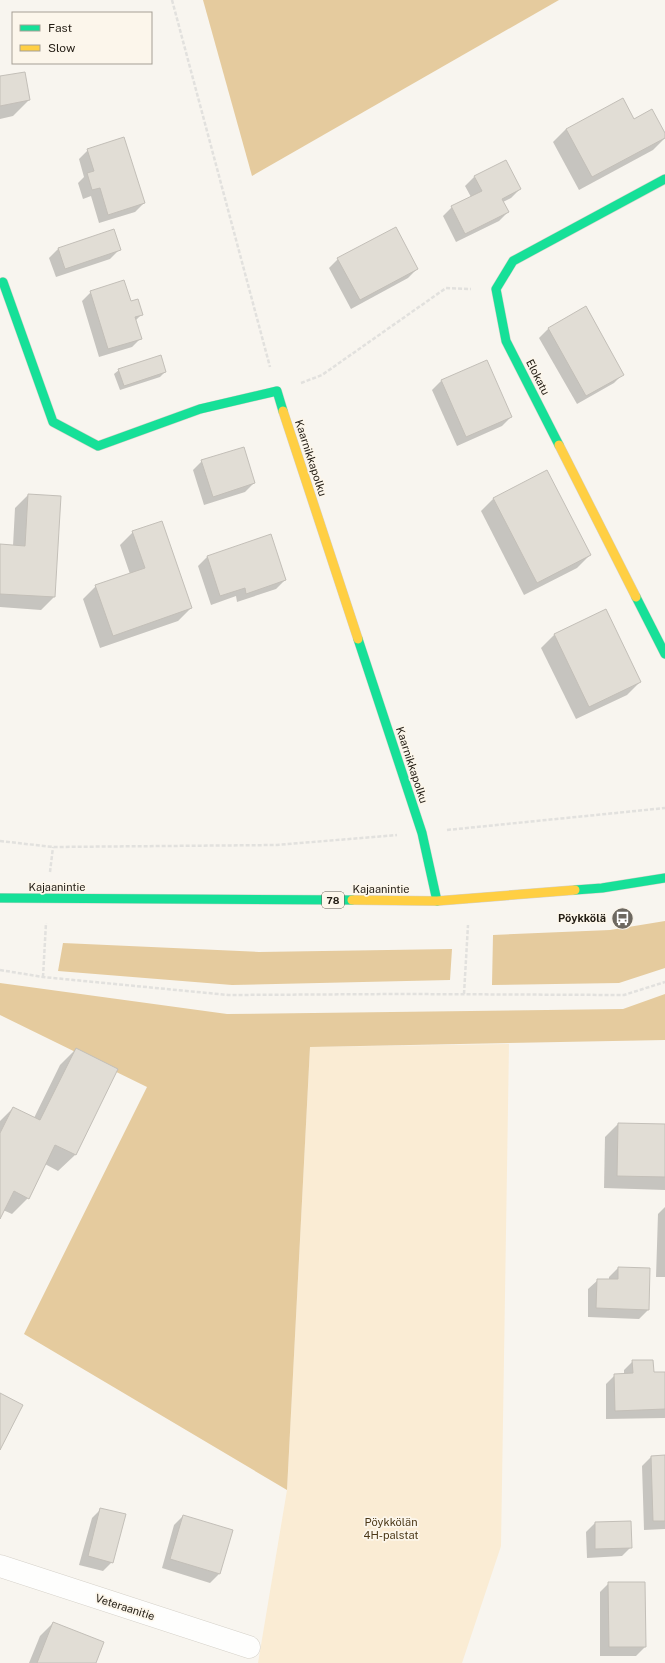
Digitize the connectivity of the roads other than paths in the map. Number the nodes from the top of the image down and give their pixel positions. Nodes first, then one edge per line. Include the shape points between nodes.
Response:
1 (665, 179) edge
2 (3, 282) dead end
3 (665, 654) edge
4 (665, 878) edge
5 (0, 898) edge
6 (437, 901) junction
7 (0, 1566) edge
8 (249, 1647) dead end

1 - 3 street, Elokatu via 513,261 496,289 506,341
2 - 6 street, Kaarnikkapolku via 53,422 98,446 200,409 277,391 422,833
4 - 6 street, Kajaanintie / 78 via 602,888
5 - 6 street, Kajaanintie / 78
7 - 8 street, Veteraanitie

